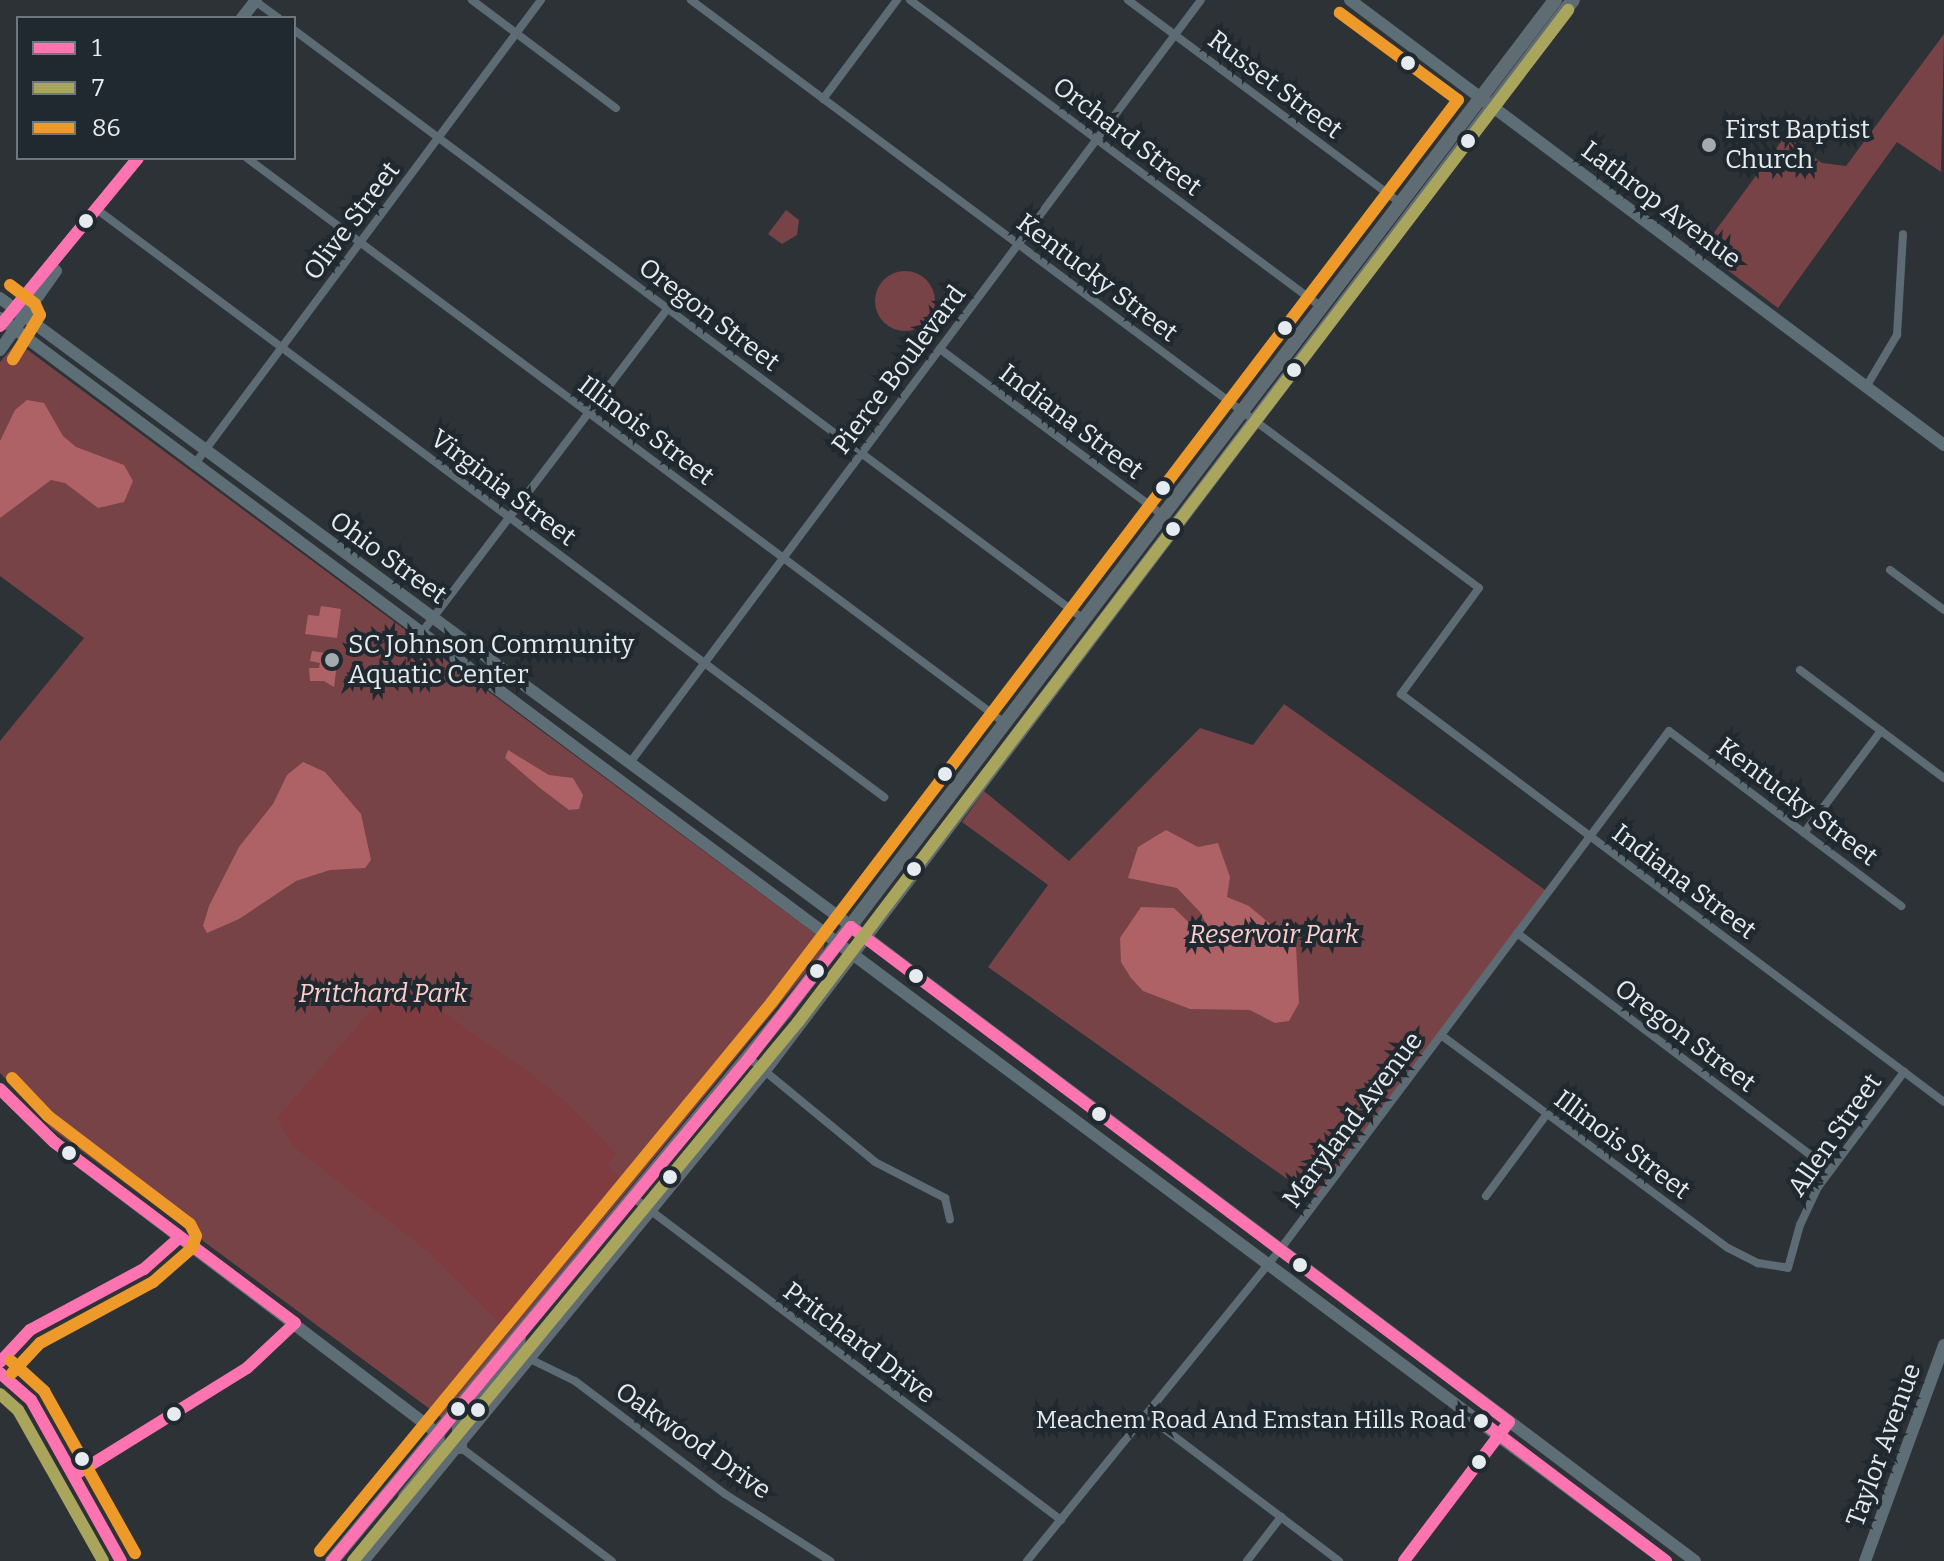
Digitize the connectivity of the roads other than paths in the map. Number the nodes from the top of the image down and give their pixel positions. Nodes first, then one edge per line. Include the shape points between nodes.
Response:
1 (255, 0) edge
2 (472, 0) edge
3 (541, 0) edge
4 (691, 0) edge
5 (897, 0) edge
6 (910, 0) edge
7 (1128, 0) edge
8 (1201, 0) edge
9 (1350, 0) edge
10 (1555, 0) edge
11 (1573, 0) edge
12 (275, 16) edge
13 (296, 31) edge
14 (516, 33) junction
15 (1175, 35) junction
16 (823, 99) junction
17 (1487, 102) junction
18 (616, 108) dead end
19 (439, 138) junction
20 (1097, 140) junction
21 (136, 160) edge
22 (250, 160) edge
23 (1398, 201) junction
24 (95, 214) junction
25 (1397, 231) junction
26 (1903, 234) dead end
27 (361, 243) junction
28 (1018, 244) junction
29 (0, 298) edge
30 (1320, 306) junction
31 (667, 309) junction
32 (20, 313) junction
33 (1, 322) edge
34 (15, 330) junction
35 (283, 348) junction
36 (940, 349) junction
37 (0, 350) edge
38 (1866, 387) junction
39 (1242, 411) junction
40 (589, 413) junction
41 (1256, 421) junction
42 (1944, 445) edge
43 (204, 451) junction
44 (862, 454) junction
45 (194, 465) junction
46 (1163, 515) junction
47 (511, 518) junction
48 (1178, 526) junction
49 (784, 559) junction
50 (1890, 570) dead end
51 (1944, 610) edge
52 (433, 618) junction
53 (1084, 620) junction
54 (423, 631) junction
55 (1100, 631) junction
56 (705, 664) junction
57 (1800, 670) dead end
58 (1401, 694) joint
59 (1006, 724) junction
60 (1669, 731) joint
61 (1881, 731) junction
62 (1021, 735) junction
63 (629, 764) junction
64 (1944, 778) edge
65 (884, 797) dead end
66 (1804, 833) junction
67 (1590, 836) junction
68 (1901, 906) dead end
69 (851, 927) junction
70 (1517, 933) junction
71 (867, 938) junction
72 (839, 941) junction
73 (855, 953) junction
74 (983, 1025) junction
75 (1441, 1035) junction
76 (973, 1040) junction
77 (749, 1058) junction
78 (765, 1069) junction
79 (1904, 1072) junction
80 (0, 1089) edge
81 (1082, 1100) junction
82 (1944, 1102) edge
83 (1072, 1114) junction
84 (1547, 1114) junction
85 (1830, 1170) junction
86 (1188, 1181) junction
87 (1179, 1194) junction
88 (1486, 1196) dead end
89 (634, 1198) junction
90 (651, 1212) junction
91 (950, 1219) dead end
92 (1279, 1251) junction
93 (1270, 1263) junction
94 (1788, 1268) joint
95 (519, 1337) junction
96 (1400, 1341) junction
97 (1944, 1345) edge
98 (1391, 1353) junction
99 (530, 1359) junction
100 (1146, 1415) junction
101 (1509, 1422) junction
102 (438, 1434) junction
103 (1500, 1435) junction
104 (460, 1447) junction
105 (1604, 1493) junction
106 (1594, 1505) junction
107 (1281, 1517) junction
108 (1061, 1520) junction
109 (387, 1531) junction
110 (332, 1561) edge
111 (362, 1561) edge
112 (612, 1561) edge
113 (830, 1561) edge
114 (1027, 1561) edge
115 (1247, 1561) edge
116 (1339, 1561) edge
117 (1404, 1561) edge
118 (1666, 1561) edge
119 (1695, 1561) edge
120 (1865, 1561) edge

1 - 12 street
2 - 14 street
3 - 14 street, Olive Street
4 - 16 street, Kentucky Street
5 - 16 street
6 - 20 street, Orchard Street
7 - 15 street, Russet Street
8 - 15 street, Pierce Boulevard
9 - 17 street, Lathrop Avenue
10 - 17 main road
11 - 17 main road
13 - 19 street, Oregon Street
14 - 18 street
14 - 19 street, Olive Street
15 - 20 street, Pierce Boulevard
15 - 23 street, Russet Street
16 - 28 street, Kentucky Street
17 - 23 main road
17 - 25 main road
17 - 38 street, Lathrop Avenue
19 - 27 street, Olive Street
19 - 31 street, Oregon Street
20 - 28 street, Pierce Boulevard
20 - 30 street, Orchard Street
21 - 24 street
22 - 27 street, Illinois Street
23 - 25 main road via 1402,210
23 - 30 main road
24 - 32 street
24 - 35 street, Virginia Street
25 - 41 main road
26 - 38 street via 1897,335
27 - 35 street, Olive Street
27 - 40 street, Illinois Street
28 - 36 street, Pierce Boulevard
28 - 39 street, Kentucky Street
29 - 32 street, Ohio Street
30 - 39 main road
31 - 40 street
31 - 44 street, Oregon Street
32 - 33 street
32 - 34 street
32 - 43 street, Ohio Street
33 - 34 street, Ohio Street
34 - 37 street
34 - 45 street, Ohio Street
35 - 43 street, Olive Street
35 - 47 street, Virginia Street
36 - 44 street, Pierce Boulevard
36 - 46 street, Indiana Street
38 - 42 street, Lathrop Avenue
39 - 41 street, Kentucky Street
39 - 46 main road
40 - 47 street
40 - 49 street, Illinois Street
41 - 48 main road
41 - 58 street, Kentucky Street via 1479,588
43 - 45 street, Olive Street
43 - 52 street, Ohio Street
44 - 49 street, Pierce Boulevard
44 - 53 street, Oregon Street
45 - 54 street, Ohio Street
46 - 48 street, Indiana Street
46 - 53 main road
47 - 52 street
47 - 56 street, Virginia Street
48 - 55 main road
49 - 56 street, Pierce Boulevard
49 - 59 street, Illinois Street
50 - 51 street
52 - 54 street
52 - 63 street, Ohio Street
53 - 55 street, Oregon Street
53 - 59 main road
54 - 72 street, Ohio Street
55 - 62 main road
56 - 63 street, Pierce Boulevard
56 - 65 street, Virginia Street
57 - 61 street
58 - 67 street, Indiana Street
59 - 62 street, Illinois Street
59 - 69 main road
60 - 66 street, Kentucky Street
60 - 67 street, Maryland Avenue
61 - 64 street
61 - 66 street
62 - 71 main road
63 - 69 street, Ohio Street
66 - 68 street, Kentucky Street
67 - 70 street, Maryland Avenue
67 - 79 street, Indiana Street
69 - 71 street, Ohio Street
69 - 72 main road
70 - 75 street, Maryland Avenue
70 - 85 street, Oregon Street
71 - 73 main road
71 - 74 street, Ohio Street
72 - 73 street, Ohio Street
72 - 77 main road
73 - 76 street, Ohio Street
73 - 78 main road
74 - 76 street
74 - 81 street, Ohio Street
75 - 84 street, Illinois Street
75 - 92 street, Maryland Avenue
76 - 83 street, Ohio Street
77 - 78 street
77 - 89 main road
78 - 90 main road
78 - 91 street via 875,1162 945,1198
79 - 82 street, Indiana Street
79 - 85 street, Allen Street
80 - 102 street via 54,1142
81 - 83 street
81 - 86 street, Ohio Street
83 - 87 street, Ohio Street
84 - 88 street
84 - 94 street, Illinois Street via 1728,1248 1758,1263
85 - 94 street, Allen Street via 1800,1225
86 - 87 street
86 - 92 street, Ohio Street
87 - 93 street, Ohio Street
89 - 90 street, Pritchard Drive
89 - 95 main road
90 - 99 main road
90 - 108 street, Pritchard Drive
92 - 93 street, Maryland Avenue
92 - 96 street, Ohio Street
93 - 98 street, Ohio Street
93 - 100 street, Maryland Avenue
95 - 102 main road
95 - 104 main road via 517,1355 459,1429
96 - 98 street
96 - 101 street, Ohio Street
97 - 120 street, Taylor Avenue
98 - 103 street, Ohio Street
99 - 104 main road
99 - 113 street, Oakwood Drive via 575,1381 725,1494
100 - 107 street
100 - 108 street, Maryland Avenue
101 - 103 street
101 - 105 street, Ohio Street
102 - 109 main road via 437,1457 395,1509
102 - 110 main road
103 - 106 street, Ohio Street
103 - 117 street
104 - 109 main road
104 - 112 street
105 - 106 street
105 - 119 street, Ohio Street
106 - 118 street, Ohio Street
107 - 115 street
107 - 116 street
108 - 114 street, Maryland Avenue
109 - 111 main road

